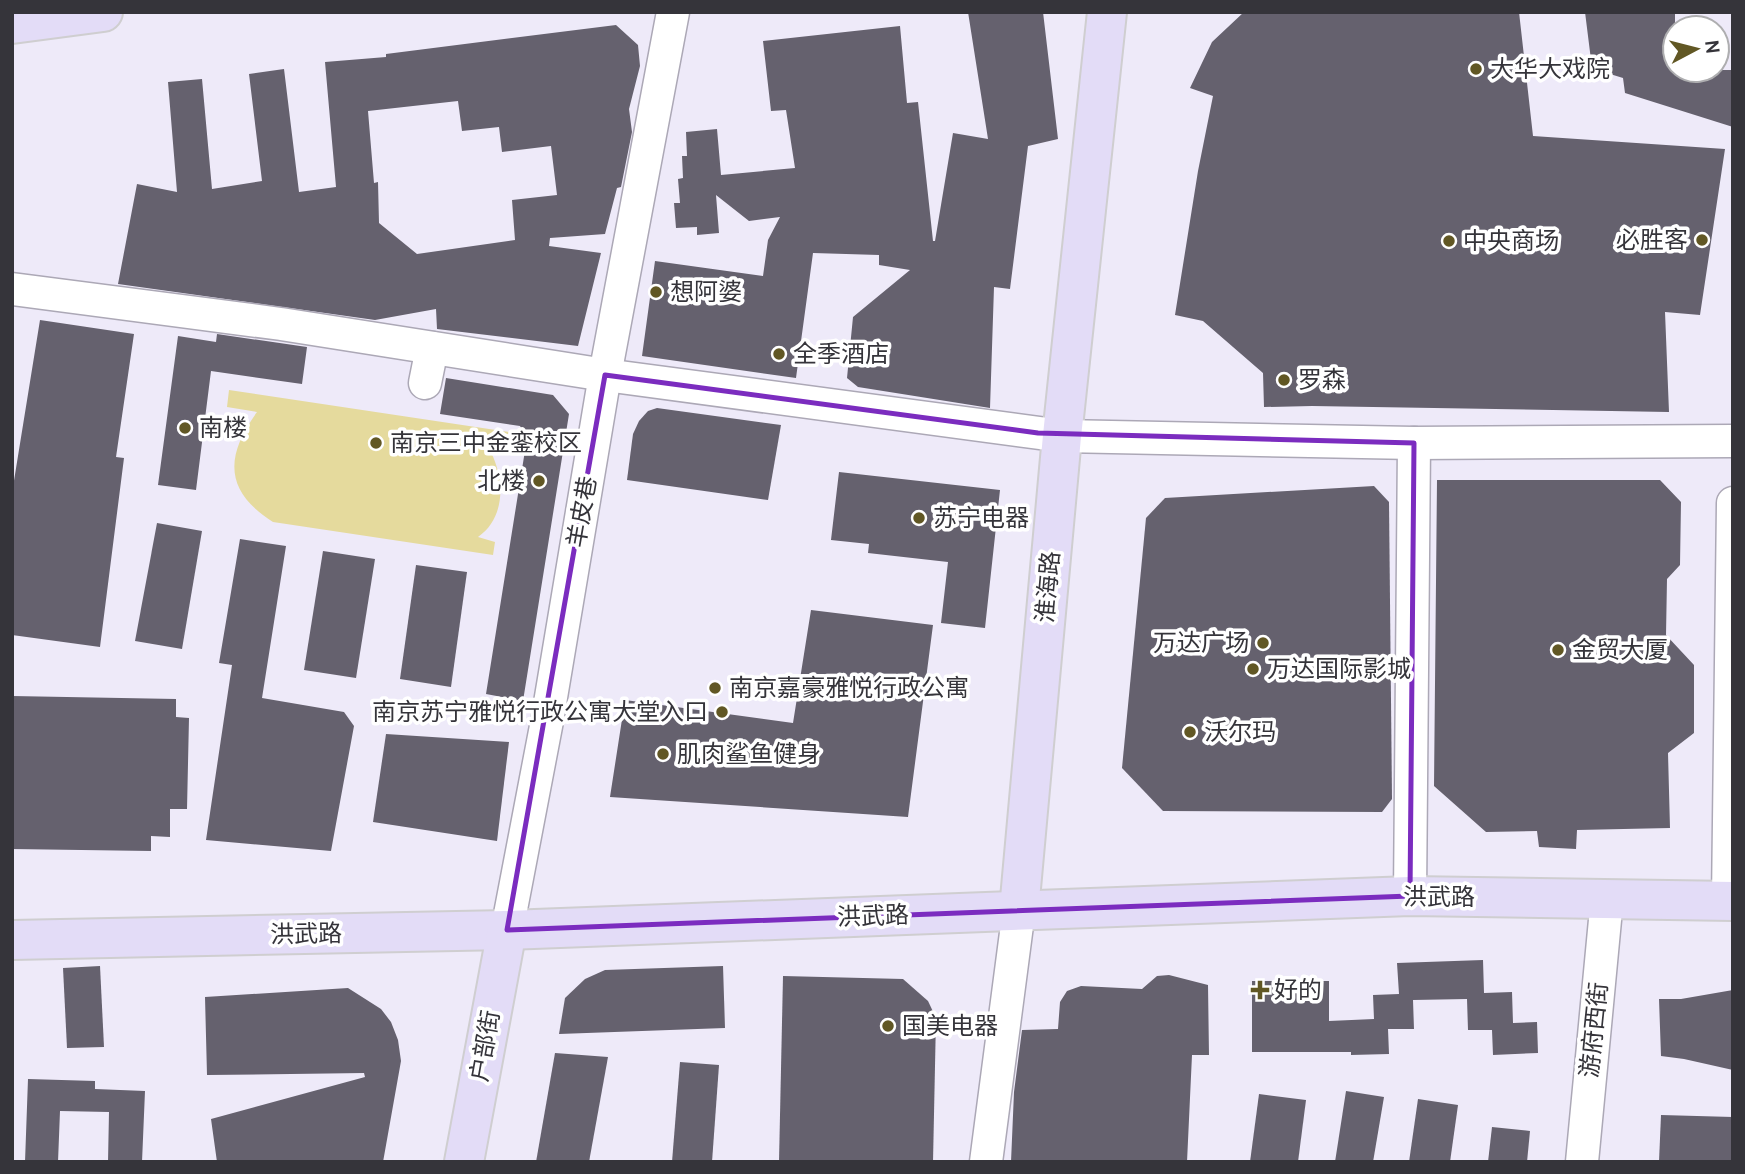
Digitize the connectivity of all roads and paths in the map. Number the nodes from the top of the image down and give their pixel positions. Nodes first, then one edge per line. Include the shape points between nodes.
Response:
1 (103, 12) edge
2 (673, 12) edge
3 (1107, 12) edge
4 (12, 24) edge
5 (12, 289) edge
6 (432, 348) junction
7 (605, 375) junction
8 (425, 383) dead end
9 (1062, 436) junction
10 (1733, 441) edge
11 (1414, 443) junction
12 (1733, 503) edge
13 (1410, 896) junction
14 (1607, 899) junction
15 (1730, 901) edge
16 (1018, 910) junction
17 (507, 930) junction
18 (12, 940) edge
19 (464, 1162) edge
20 (986, 1162) edge
21 (1582, 1162) edge

1 - 4 street
2 - 7 street, 羊皮巷
3 - 9 main road, 淮海路
5 - 6 street
6 - 7 street
6 - 8 street
7 - 9 street
7 - 17 street, 羊皮巷
9 - 11 street
9 - 16 main road, 淮海路
10 - 11 street
11 - 13 street
12 - 15 street
13 - 14 main road, 洪武路
13 - 16 main road, 洪武路
14 - 15 main road, 洪武路
14 - 21 street, 游府西街
16 - 17 main road, 洪武路
16 - 20 street, 淮海路
17 - 18 main road, 洪武路
17 - 19 main road, 户部街

